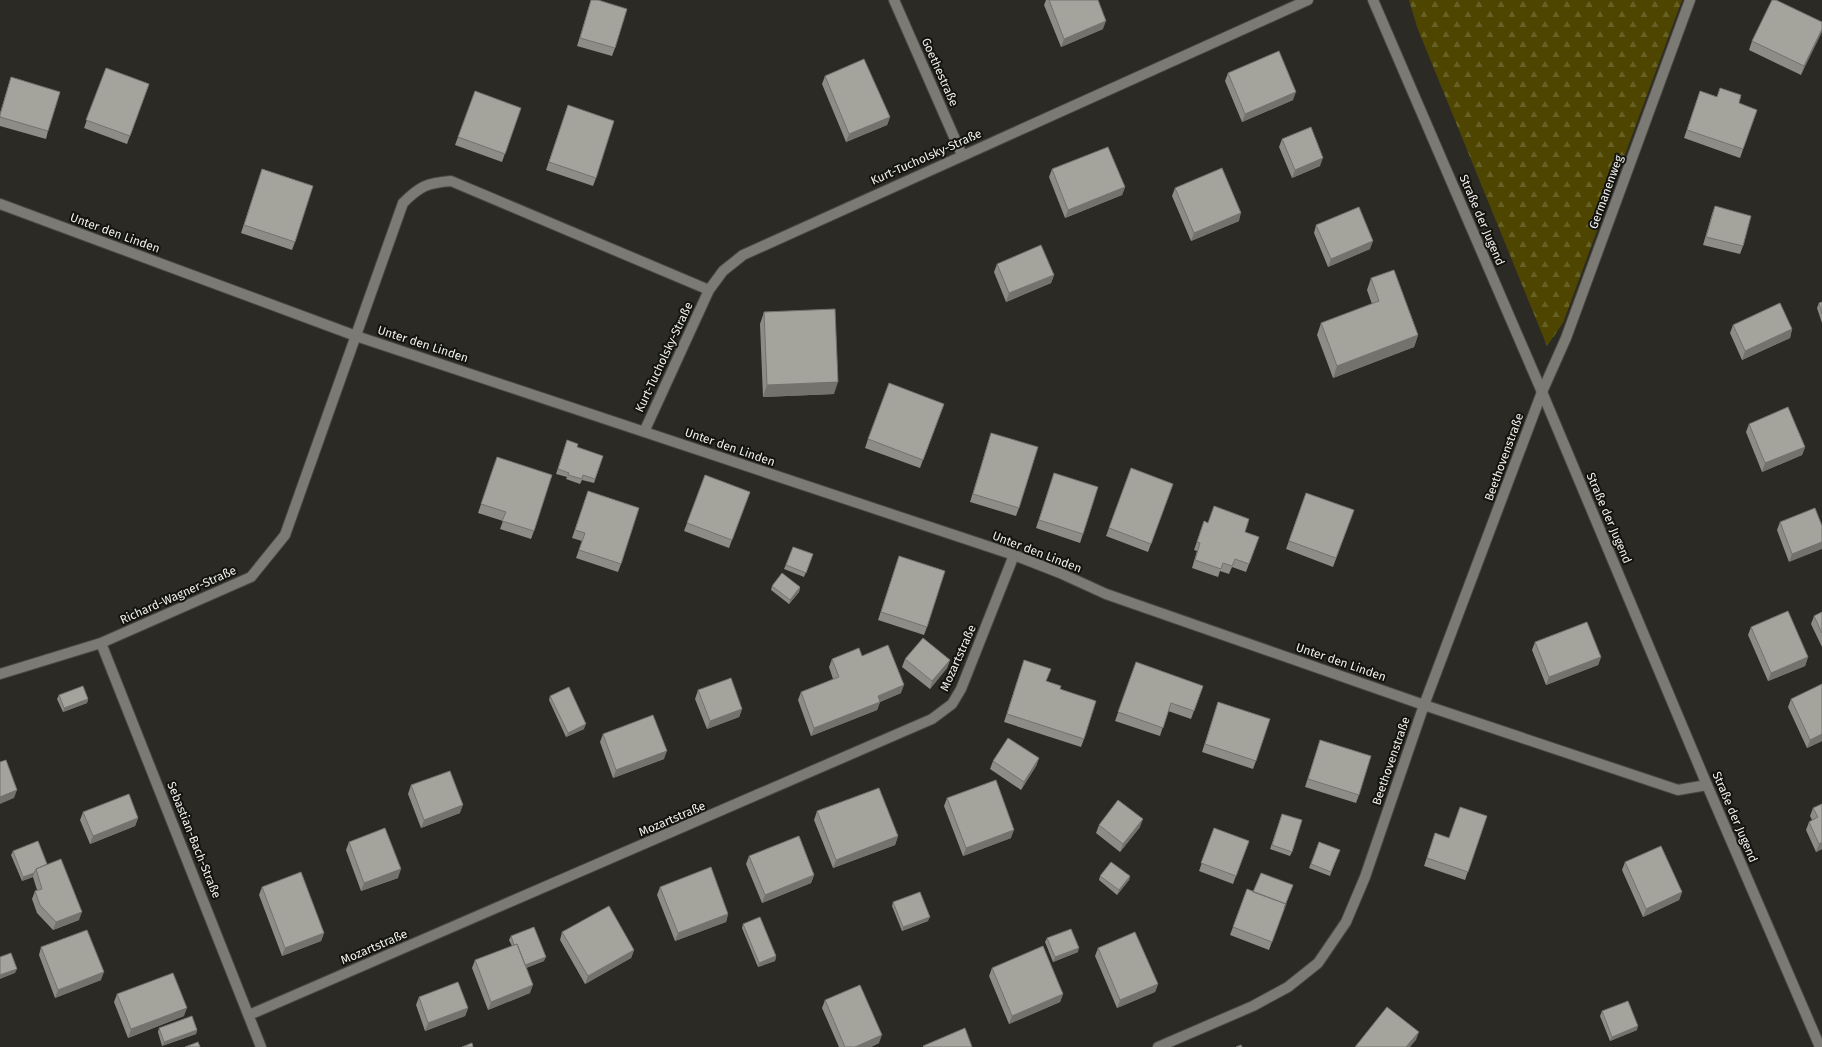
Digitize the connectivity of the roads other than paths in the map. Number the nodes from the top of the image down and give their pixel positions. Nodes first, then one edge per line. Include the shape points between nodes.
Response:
1 (894, 0) edge
2 (1308, 0) edge
3 (1373, 0) edge
4 (1690, 0) edge
5 (962, 155) junction
6 (0, 204) edge
7 (709, 290) junction
8 (356, 336) junction
9 (1542, 392) junction
10 (644, 432) junction
11 (1014, 555) junction
12 (101, 643) junction
13 (0, 674) edge
14 (1424, 705) junction
15 (1707, 785) junction
16 (249, 1015) junction
17 (261, 1047) edge
18 (1158, 1047) edge
19 (1820, 1047) edge

1 - 5 street, Goethestraße
2 - 5 street, Kurt-Tucholsky-Straße
3 - 9 street, Straße der Jugend
4 - 9 street, Germanenweg via 1566,338
5 - 7 street, Kurt-Tucholsky-Straße via 743,255 723,271
6 - 8 street, Unter den Linden
7 - 8 street via 451,180 430,183 413,193 403,204
7 - 10 street, Kurt-Tucholsky-Straße
8 - 10 street, Unter den Linden
8 - 12 street, Richard-Wagner-Straße via 284,535 251,577
9 - 14 street, Beethovenstraße
9 - 15 street, Straße der Jugend
10 - 11 street, Unter den Linden
11 - 14 street, Unter den Linden via 1060,572 1106,594
11 - 16 street, Mozartstraße via 961,689 952,704 932,719
12 - 13 street, Richard-Wagner-Straße
12 - 16 street, Sebastian-Bach-Straße
14 - 15 street, Unter den Linden via 1678,790
14 - 18 street, Beethovenstraße via 1366,877 1346,922 1318,963 1288,987 1253,1006
15 - 19 street, Straße der Jugend
16 - 17 street, Sebastian-Bach-Straße

